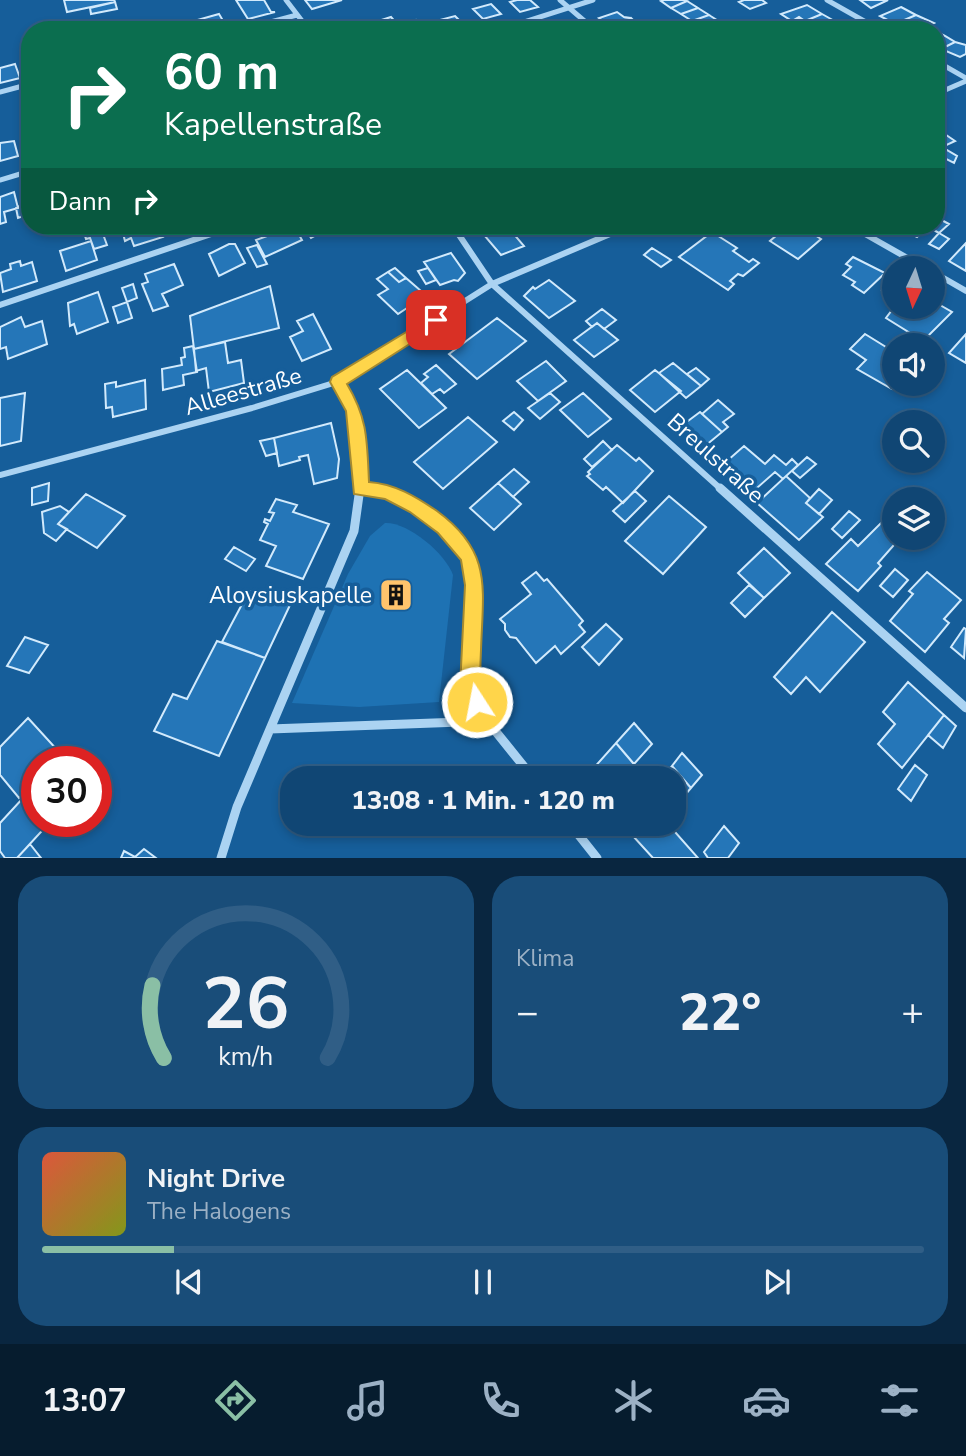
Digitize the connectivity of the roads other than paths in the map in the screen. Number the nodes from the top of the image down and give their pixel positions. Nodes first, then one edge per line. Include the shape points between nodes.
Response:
1 (286, 0) edge
2 (560, 0) edge
3 (593, 0) edge
4 (827, 0) edge
5 (570, 8) junction
6 (298, 15) junction
7 (275, 21) edge
8 (302, 21) edge
9 (528, 21) edge
10 (585, 21) edge
11 (864, 21) edge
12 (945, 67) edge
13 (966, 80) edge
14 (21, 86) edge
15 (945, 90) edge
16 (0, 92) edge
17 (21, 174) edge
18 (0, 180) edge
19 (208, 235) edge
20 (459, 235) edge
21 (608, 235) edge
22 (867, 235) edge
23 (904, 256) edge
24 (945, 279) edge
25 (492, 284) junction
26 (966, 291) edge
27 (0, 305) edge
28 (337, 382) junction
29 (0, 475) edge
30 (360, 489) junction
31 (966, 708) edge
32 (488, 721) junction
33 (271, 729) junction
34 (524, 766) edge
35 (580, 836) edge
36 (222, 858) edge
37 (597, 858) edge

1 - 6 street
2 - 5 street
3 - 5 street
4 - 11 street
5 - 9 street
5 - 10 street
6 - 7 street
6 - 8 street
12 - 13 street
13 - 15 street
14 - 16 street
17 - 18 street
19 - 27 street
20 - 25 street, Breulstraße
21 - 25 street, Alleestraße
22 - 23 street
24 - 26 street
25 - 28 street, Alleestraße
25 - 31 street, Breulstraße
28 - 29 street, Alleestraße
28 - 30 street via 354,410
30 - 32 street via 387,491 416,506 444,527 469,556 474,585 470,688
30 - 33 street via 355,531
32 - 33 street
32 - 34 street
33 - 36 street via 237,807
35 - 37 street

